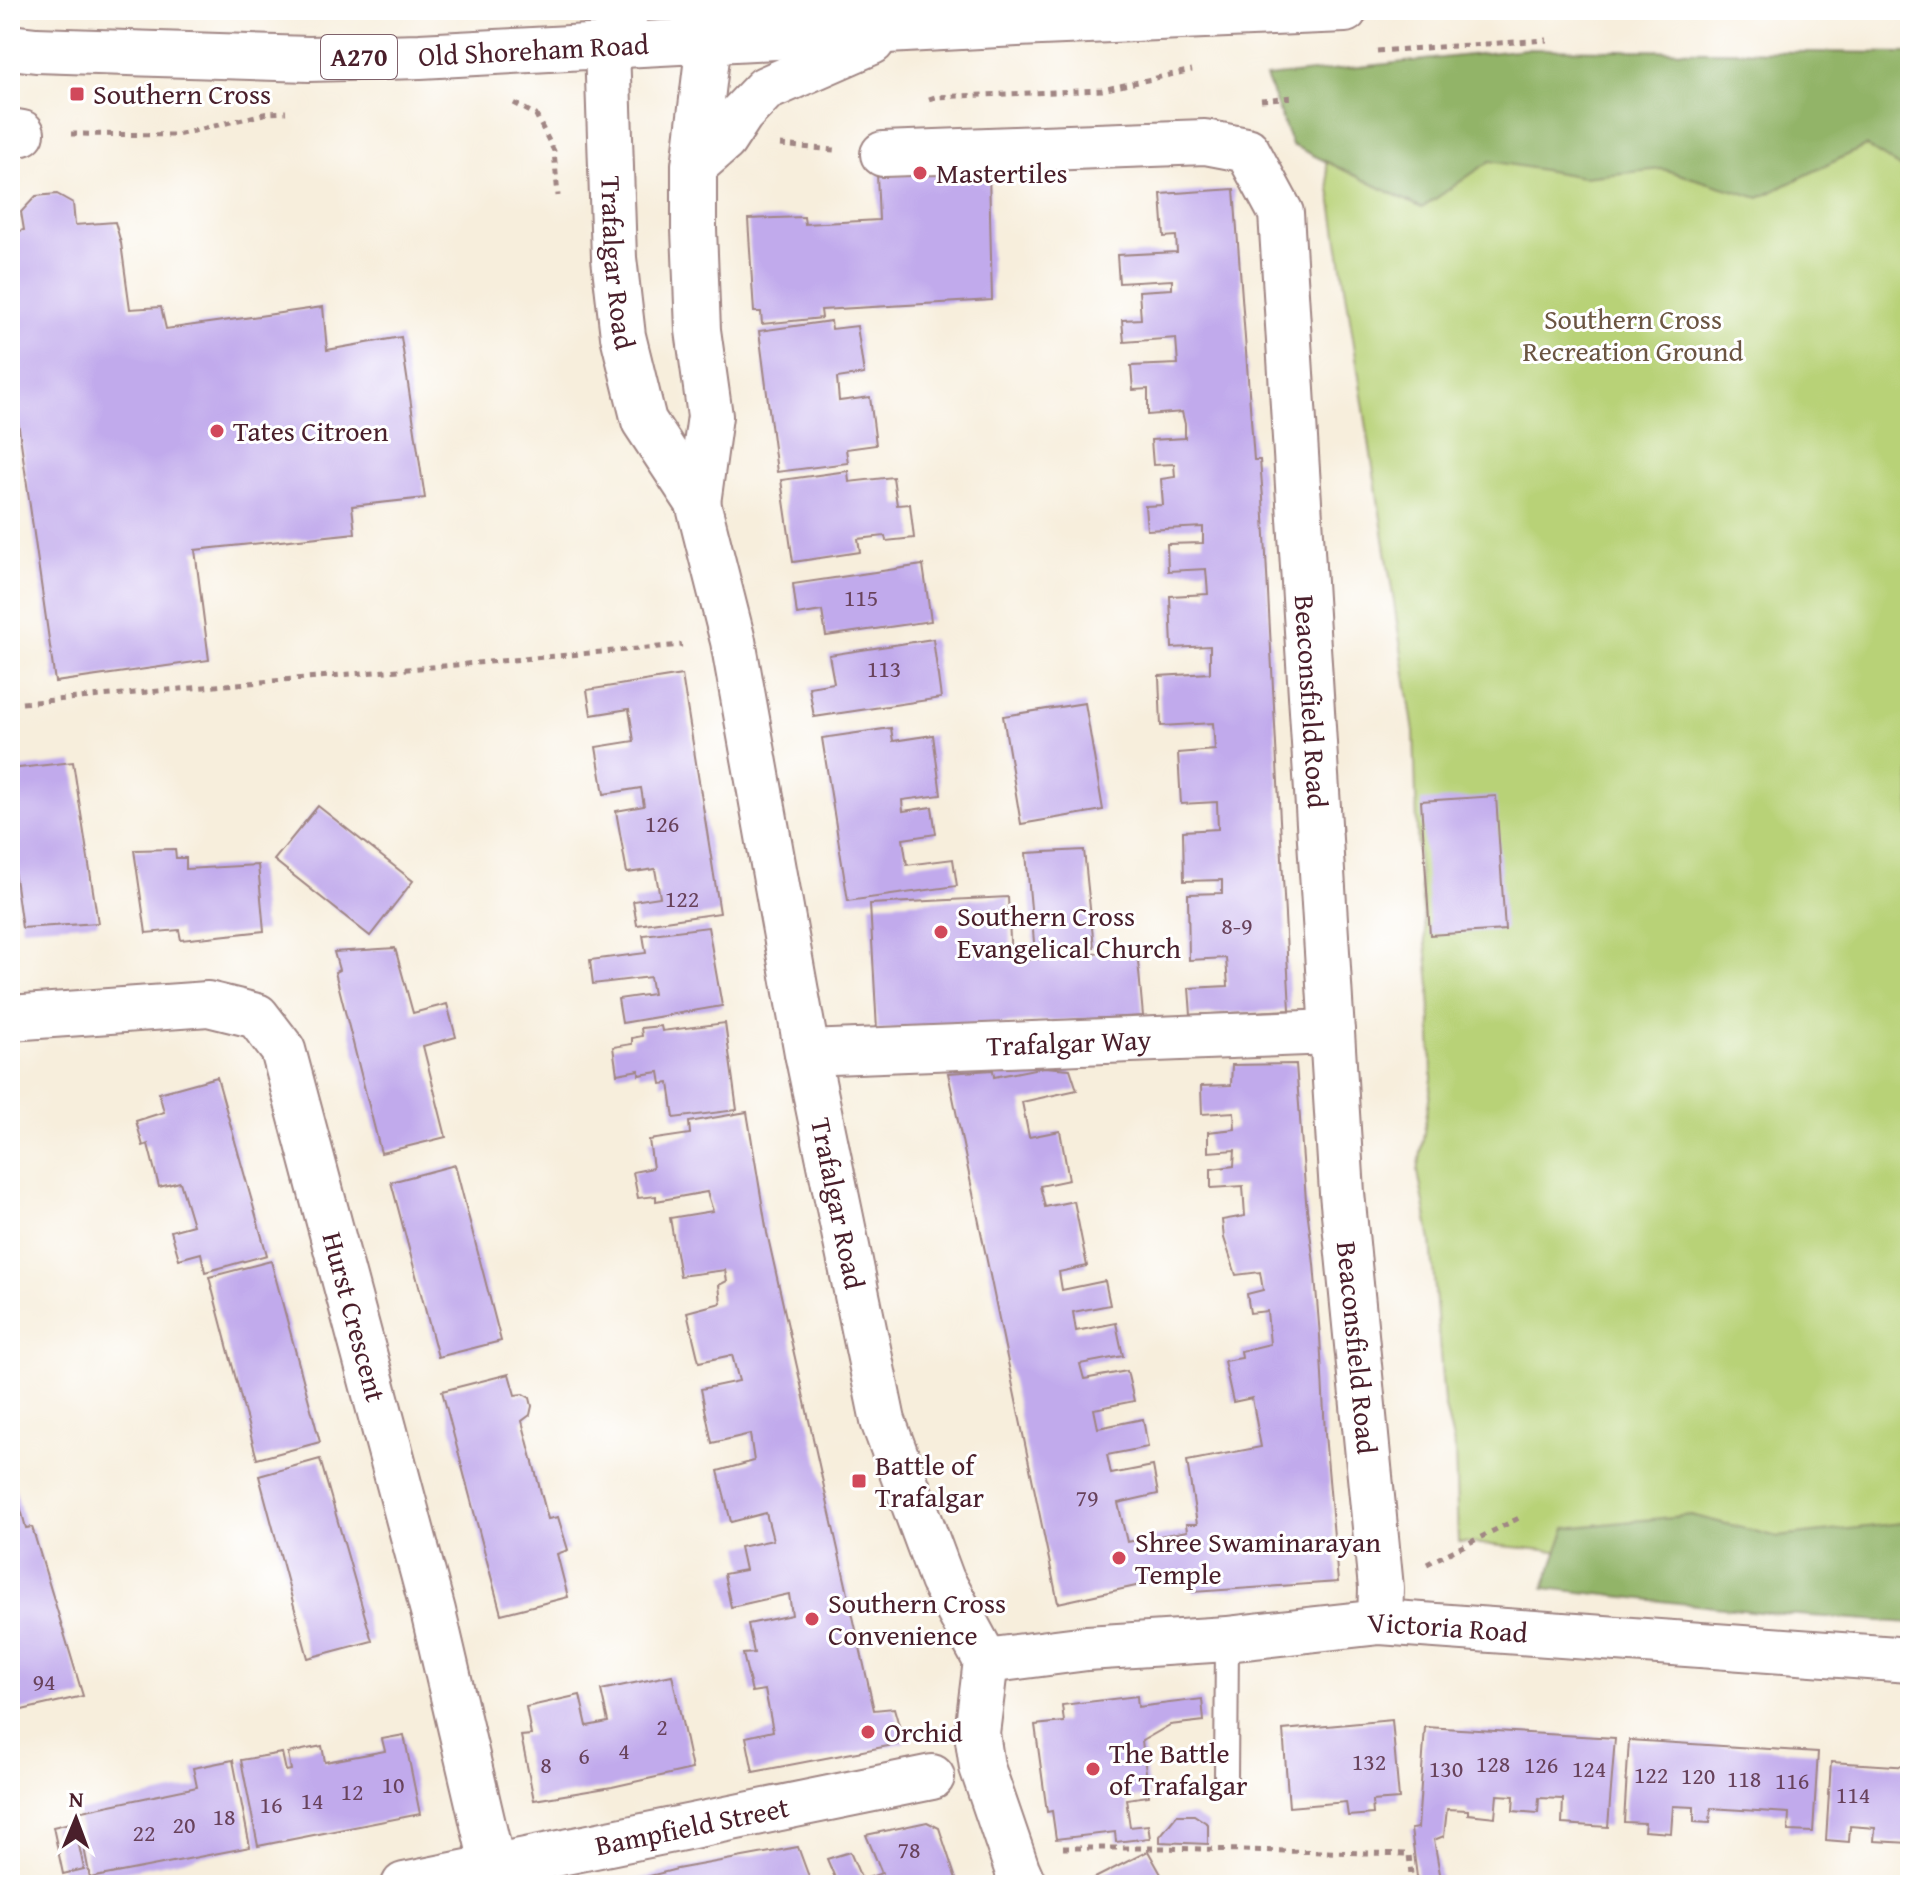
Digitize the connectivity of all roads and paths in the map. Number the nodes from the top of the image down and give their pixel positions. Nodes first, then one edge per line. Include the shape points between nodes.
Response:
1 (1345, 10) edge
2 (700, 26) edge
3 (617, 28) edge
4 (896, 31) junction
5 (10, 47) edge
6 (510, 101) dead end
7 (299, 110) dead end
8 (16, 132) edge
9 (772, 144) dead end
10 (883, 154) joint
11 (694, 166) junction
12 (559, 206) dead end
13 (698, 503) junction
14 (733, 641) junction
15 (10, 704) edge
16 (10, 1018) edge
17 (1332, 1032) junction
18 (807, 1053) junction
19 (1519, 1518) dead end
20 (1380, 1605) junction
21 (1227, 1639) junction
22 (1910, 1660) edge
23 (986, 1661) junction
24 (932, 1777) dead end
25 (1226, 1780) dead end
26 (1017, 1866) edge
27 (497, 1876) edge
28 (404, 1885) edge
29 (1412, 1885) edge

1 - 4 main road, Old Shoreham Road / A270
2 - 3 main road, Old Shoreham Road / A270
2 - 4 main road, Old Shoreham Road / A270
2 - 11 main road, Trafalgar Road
3 - 5 main road, Old Shoreham Road / A270 via 468,54 309,59
3 - 13 main road, Trafalgar Road via 614,258 623,336 644,421
4 - 11 main road via 765,89 724,140
6 - 12 path via 536,115 554,151
7 - 8 path via 177,135
9 - 10 path
10 - 17 main road, Beaconsfield Road via 1205,142 1247,150 1281,213
11 - 13 main road, Trafalgar Road via 698,330 710,416
13 - 14 main road, Trafalgar Road
14 - 15 path
14 - 18 main road, Trafalgar Road
16 - 27 main road, Hurst Crescent via 208,1004 257,1016 283,1050 433,1611
17 - 18 main road, Trafalgar Way
17 - 20 main road, Beaconsfield Road
18 - 23 main road, Trafalgar Road via 883,1421 942,1580
19 - 20 path
20 - 21 main road, Victoria Road
20 - 22 main road, Victoria Road
21 - 23 main road, Victoria Road
21 - 25 lane
23 - 26 main road via 977,1733 982,1767
24 - 27 main road, Bampfield Street
26 - 29 path via 1160,1848 1409,1854
27 - 28 main road, Bampfield Street

